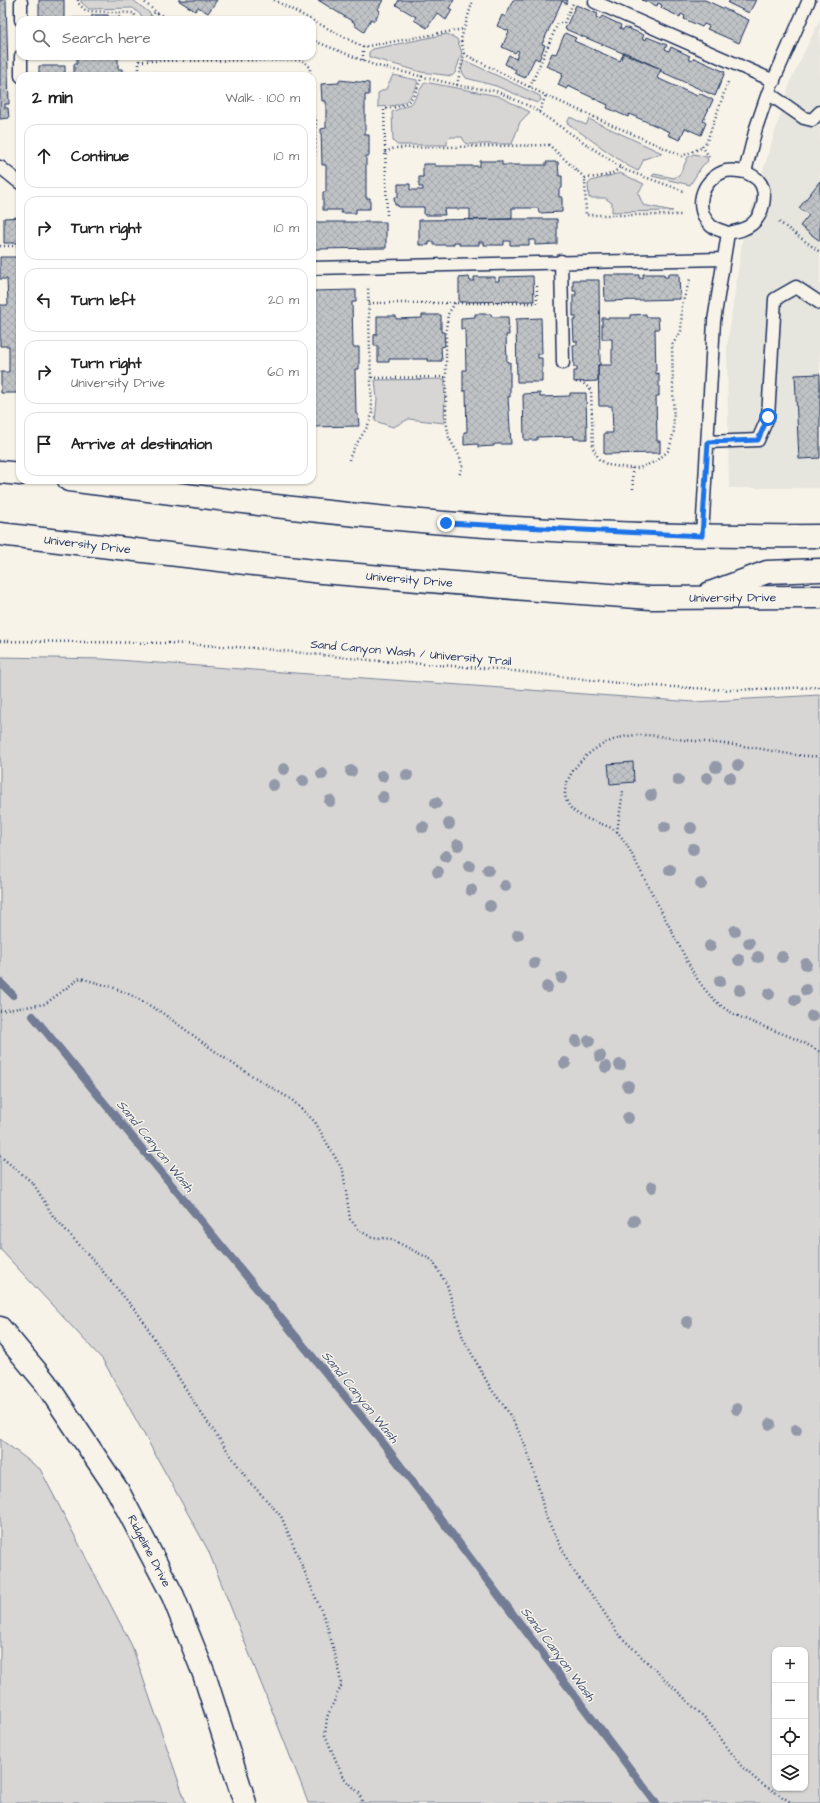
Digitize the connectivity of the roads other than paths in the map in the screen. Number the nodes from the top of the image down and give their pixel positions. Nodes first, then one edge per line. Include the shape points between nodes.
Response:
1 (809, 0) edge
2 (21, 2) dead end
3 (596, 2) dead end
4 (21, 16) edge
5 (21, 60) edge
6 (20, 72) edge
7 (774, 81) junction
8 (768, 93) junction
9 (820, 112) edge
10 (0, 167) edge
11 (744, 172) junction
12 (16, 180) edge
13 (728, 233) junction
14 (724, 259) junction
15 (561, 261) junction
16 (316, 268) edge
17 (820, 303) edge
18 (563, 363) dead end
19 (708, 442) junction
20 (0, 472) edge
21 (16, 474) edge
22 (100, 484) edge
23 (0, 534) edge
24 (702, 536) junction
25 (820, 536) edge
26 (820, 570) edge
27 (820, 597) edge
28 (698, 598) junction
29 (0, 1328) edge
30 (245, 1803) edge

1 - 7 lane
2 - 4 lane
3 - 7 lane
5 - 6 lane
7 - 8 lane
8 - 9 lane via 804,118 812,120
8 - 11 lane
10 - 12 lane
11 - 13 lane via 759,180 762,189 762,210 759,218 752,224 743,230
11 - 13 lane via 724,171 707,182 701,197 702,212 712,227
13 - 14 lane
14 - 15 lane
14 - 19 lane via 714,321
15 - 16 lane
15 - 18 lane
17 - 19 lane via 796,288 775,299 768,417 758,440
19 - 24 lane
20 - 21 main road
22 - 24 main road via 239,502 446,523
23 - 28 main road, University Drive via 322,572 526,590 651,598
24 - 25 main road
26 - 28 main road via 767,572
27 - 28 main road, University Drive
29 - 30 main road, Ridgeline Drive via 45,1382 118,1490 173,1596 204,1674

